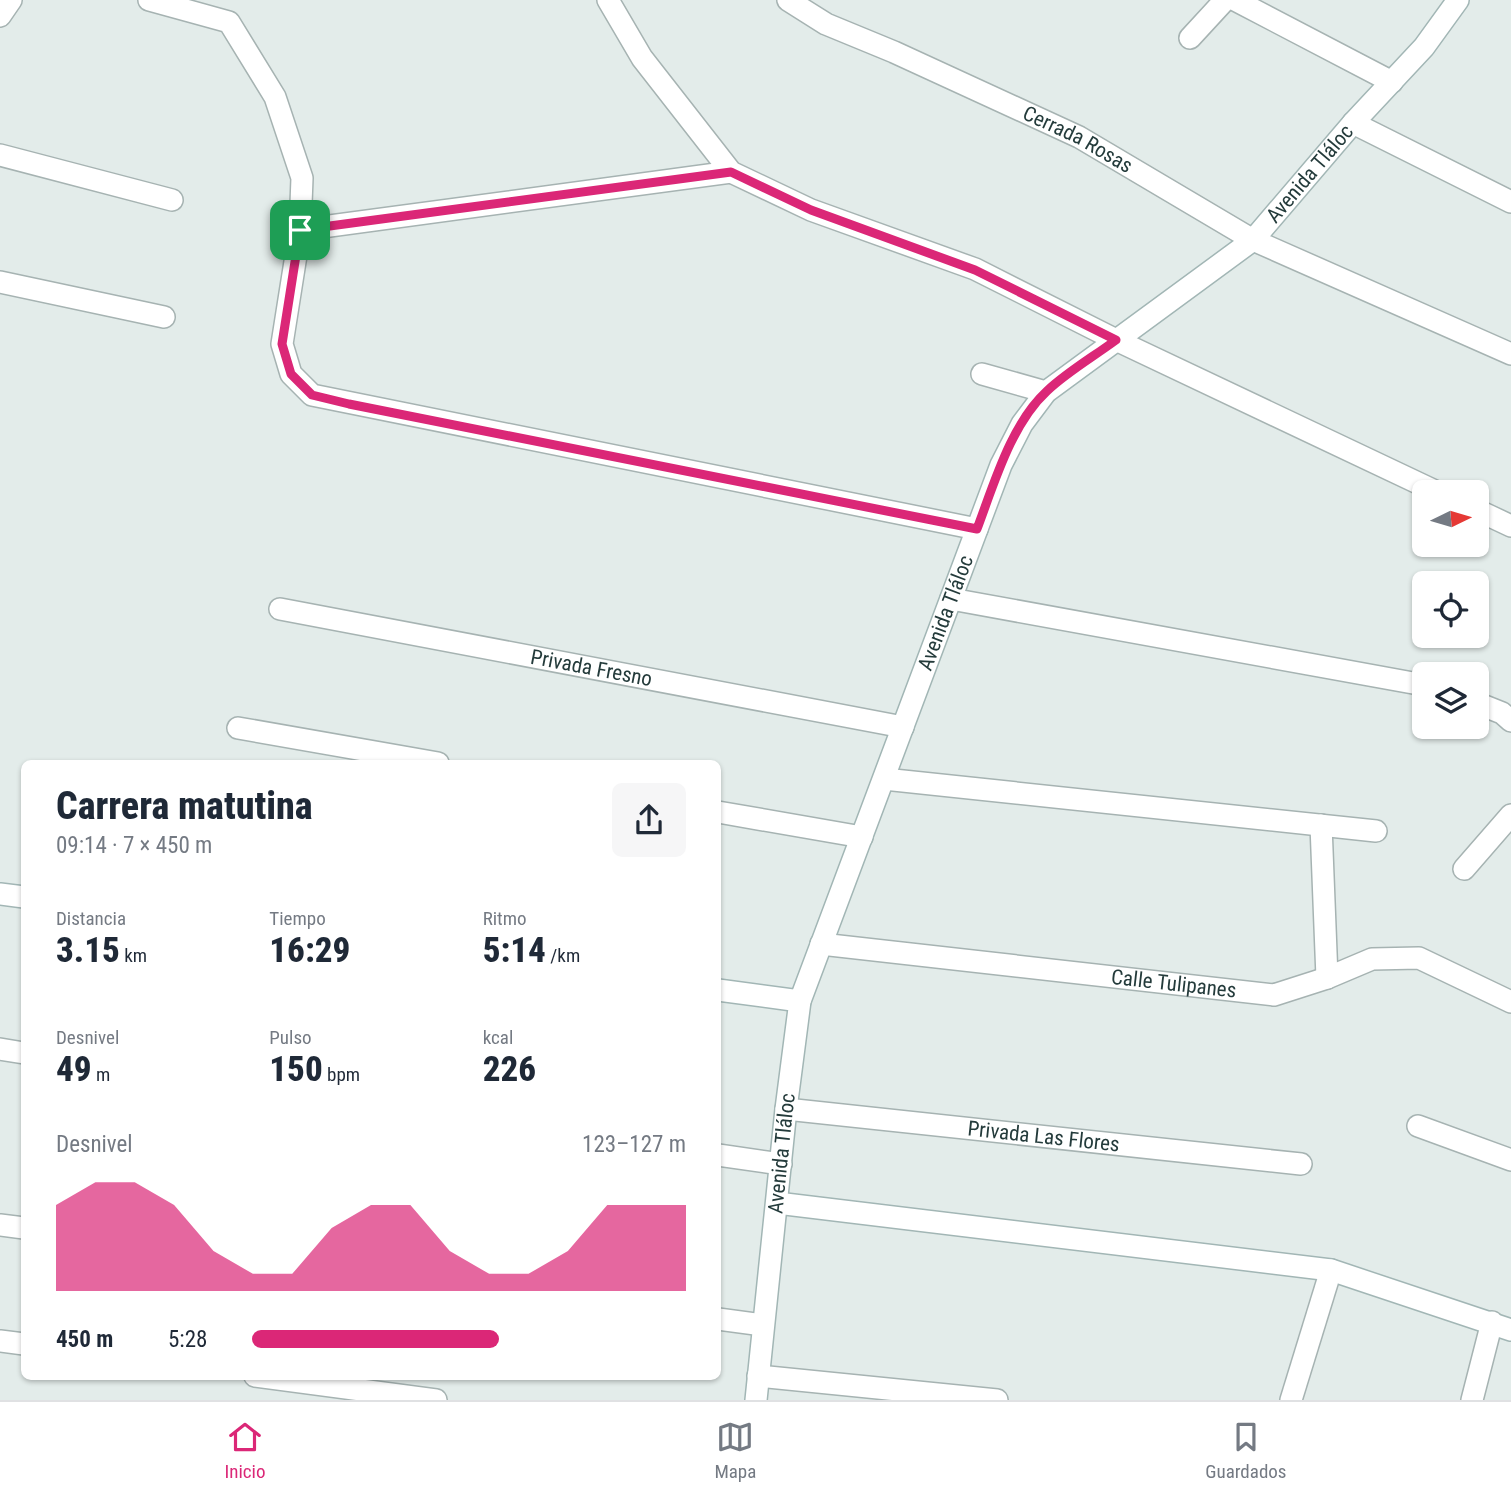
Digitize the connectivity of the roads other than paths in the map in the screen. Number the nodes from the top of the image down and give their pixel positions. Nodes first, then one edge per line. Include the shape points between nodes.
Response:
1 (11, 0) edge
2 (149, 0) edge
3 (608, 0) edge
4 (788, 0) edge
5 (1225, 0) edge
6 (1235, 0) edge
7 (1458, 0) edge
8 (0, 16) edge
9 (1190, 38) dead end
10 (1392, 82) junction
11 (1353, 123) junction
12 (0, 155) edge
13 (731, 172) junction
14 (172, 200) dead end
15 (1511, 202) edge
16 (300, 230) junction
17 (1253, 240) junction
18 (0, 282) edge
19 (164, 317) dead end
20 (1116, 340) junction
21 (1511, 354) edge
22 (982, 374) dead end
23 (1046, 392) junction
24 (1412, 480) edge
25 (1489, 516) edge
26 (1511, 527) edge
27 (977, 529) junction
28 (951, 599) junction
29 (280, 609) dead end
30 (1412, 683) edge
31 (1489, 708) edge
32 (1511, 721) edge
33 (903, 727) junction
34 (238, 728) dead end
35 (421, 760) edge
36 (884, 779) junction
37 (721, 813) edge
38 (1511, 815) edge
39 (1321, 825) junction
40 (1376, 831) dead end
41 (862, 837) junction
42 (1464, 869) dead end
43 (0, 894) edge
44 (21, 897) edge
45 (821, 944) junction
46 (1327, 978) junction
47 (721, 990) edge
48 (800, 1001) junction
49 (1511, 1002) edge
50 (0, 1049) edge
51 (21, 1052) edge
52 (786, 1110) junction
53 (1418, 1126) dead end
54 (721, 1155) edge
55 (1511, 1160) edge
56 (780, 1164) junction
57 (1301, 1164) dead end
58 (777, 1203) junction
59 (0, 1225) edge
60 (21, 1228) edge
61 (1331, 1270) junction
62 (721, 1319) edge
63 (763, 1325) junction
64 (1502, 1326) edge
65 (0, 1341) edge
66 (21, 1344) edge
67 (758, 1376) junction
68 (285, 1380) edge
69 (436, 1400) edge
70 (756, 1400) edge
71 (997, 1400) edge
72 (1291, 1400) edge
73 (1472, 1400) edge

1 - 8 street
2 - 16 street via 229,22 275,97 302,178
3 - 13 street via 642,58
4 - 17 street, Cerrada Rosas via 826,24 1079,137
5 - 9 street
6 - 10 street
7 - 10 street, Avenida Tláloc
10 - 11 street, Avenida Tláloc
11 - 15 street
11 - 17 street, Avenida Tláloc
12 - 14 street
13 - 16 street
13 - 20 street via 811,210 975,270
16 - 27 street via 282,344 291,374 312,395
17 - 20 street, Avenida Tláloc
17 - 21 street, Cerrada Rosas
18 - 19 street
20 - 23 street, Avenida Tláloc
20 - 24 street
22 - 23 street
23 - 27 street, Avenida Tláloc via 1022,424 1001,465
25 - 26 street
27 - 28 street, Avenida Tláloc
28 - 30 street
28 - 33 street, Avenida Tláloc
29 - 33 street, Privada Fresno
31 - 32 street
33 - 36 street, Avenida Tláloc
34 - 35 street
36 - 39 street
36 - 41 street, Avenida Tláloc
37 - 41 street
38 - 42 street
39 - 40 street
39 - 46 street
41 - 45 street, Avenida Tláloc
43 - 44 street
45 - 46 street, Calle Tulipanes via 1275,995
45 - 48 street, Avenida Tláloc
46 - 49 street, Calle Tulipanes via 1372,959 1419,958
47 - 48 street
48 - 52 street, Avenida Tláloc
50 - 51 street
52 - 56 street, Avenida Tláloc
52 - 57 street, Privada Las Flores
53 - 55 street
54 - 56 street
56 - 58 street, Avenida Tláloc
58 - 61 street
58 - 63 street, Avenida Tláloc
59 - 60 street
61 - 64 street
61 - 72 street
62 - 63 street
63 - 67 street, Avenida Tláloc
64 - 73 street
65 - 66 street
67 - 70 street, Avenida Tláloc
67 - 71 street
68 - 69 street

